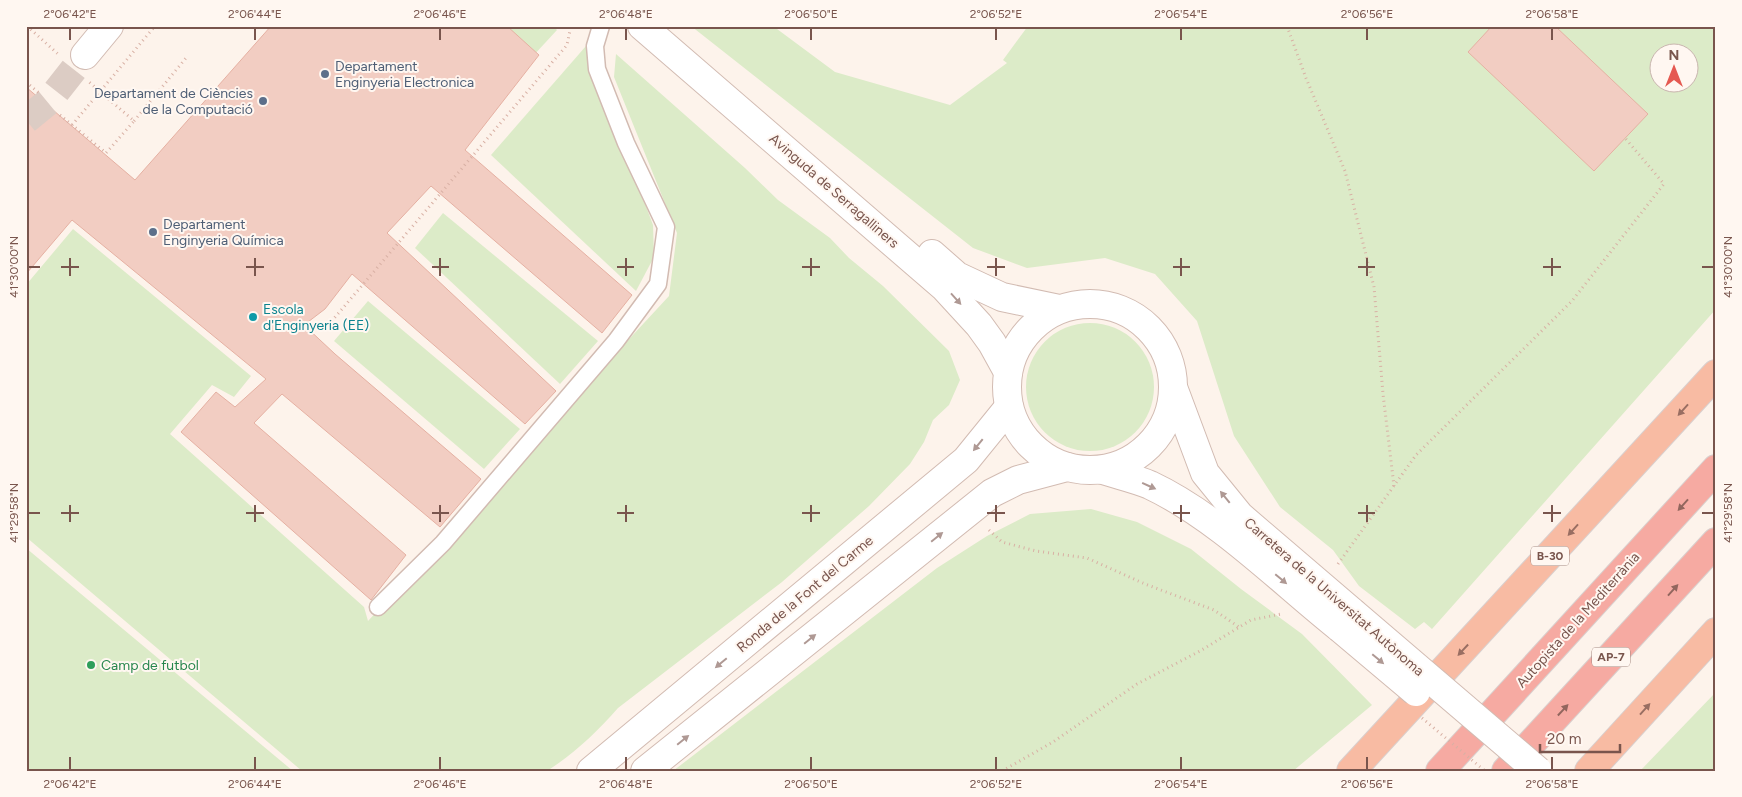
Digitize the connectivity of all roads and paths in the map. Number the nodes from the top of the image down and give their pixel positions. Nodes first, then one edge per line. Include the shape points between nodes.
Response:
1 (109, 26) edge
2 (155, 26) edge
3 (571, 26) edge
4 (601, 26) edge
5 (642, 26) edge
6 (667, 26) edge
7 (1287, 26) edge
8 (85, 55) tunnel mouth
9 (186, 58) dead end
10 (26, 82) edge
11 (39, 93) dead end
12 (100, 93) junction
13 (60, 115) dead end
14 (134, 120) junction
15 (72, 124) junction
16 (1625, 138) dead end
17 (1059, 310) junction
18 (325, 328) dead end
19 (1008, 372) junction
20 (1716, 374) edge
21 (1174, 390) junction
22 (1009, 407) junction
23 (1067, 467) junction
24 (1716, 469) edge
25 (1103, 470) junction
26 (1394, 486) junction
27 (984, 526) dead end
28 (1716, 542) edge
29 (1336, 568) dead end
30 (378, 607) dead end
31 (1283, 614) dead end
32 (1346, 620) junction
33 (1239, 627) junction
34 (1716, 632) edge
35 (591, 771) edge
36 (645, 771) edge
37 (1002, 771) edge
38 (1351, 771) edge
39 (1440, 771) edge
40 (1508, 771) edge
41 (1538, 771) edge
42 (1589, 771) edge

1 - 8 street
2 - 12 path
3 - 18 path via 568,45
4 - 30 lane via 595,46 597,69 626,143 666,226 658,284 616,341 443,543
5 -> 19 street, Avinguda de Serragalliners via 945,288 979,325
6 - 17 street, Avinguda de Serragalliners via 957,276 1002,297
7 - 26 path via 1345,171 1374,287
9 - 14 path
10 - 11 path
12 - 14 path
12 - 15 path
13 - 15 path
14 - 15 path via 106,153
16 - 26 path via 1664,184 1572,301 1416,454
17 - 19 street via 1038,322 1026,334 1016,348
17 - 21 street via 1094,304 1119,309 1135,317 1164,348 1171,364
19 - 22 street
20 -> 38 highway, B-30
21 - 25 street via 1166,422 1153,442 1126,462
32 -> 21 street, Carretera de la Universitat Autònoma via 1240,516 1205,473
22 - 23 street via 1015,424 1030,445 1043,456
22 -> 35 street, Ronda de la Font del Carme via 966,460
23 - 25 street
36 -> 23 street via 992,493 1018,480
24 -> 39 highway, Autopista de la Mediterrània
25 -> 32 street, Carretera de la Universitat Autònoma via 1150,485 1186,506
26 - 29 path
27 - 33 path via 1002,542 1036,551 1087,558 1214,610
40 -> 28 highway, AP-7
31 - 33 path via 1251,620
32 -> 40 street, Carretera de la Universitat Autònoma, bridge
32 - 41 street, Carretera de la Universitat Autònoma, bridge
33 - 37 path via 1137,684 1053,742
42 -> 34 highway

